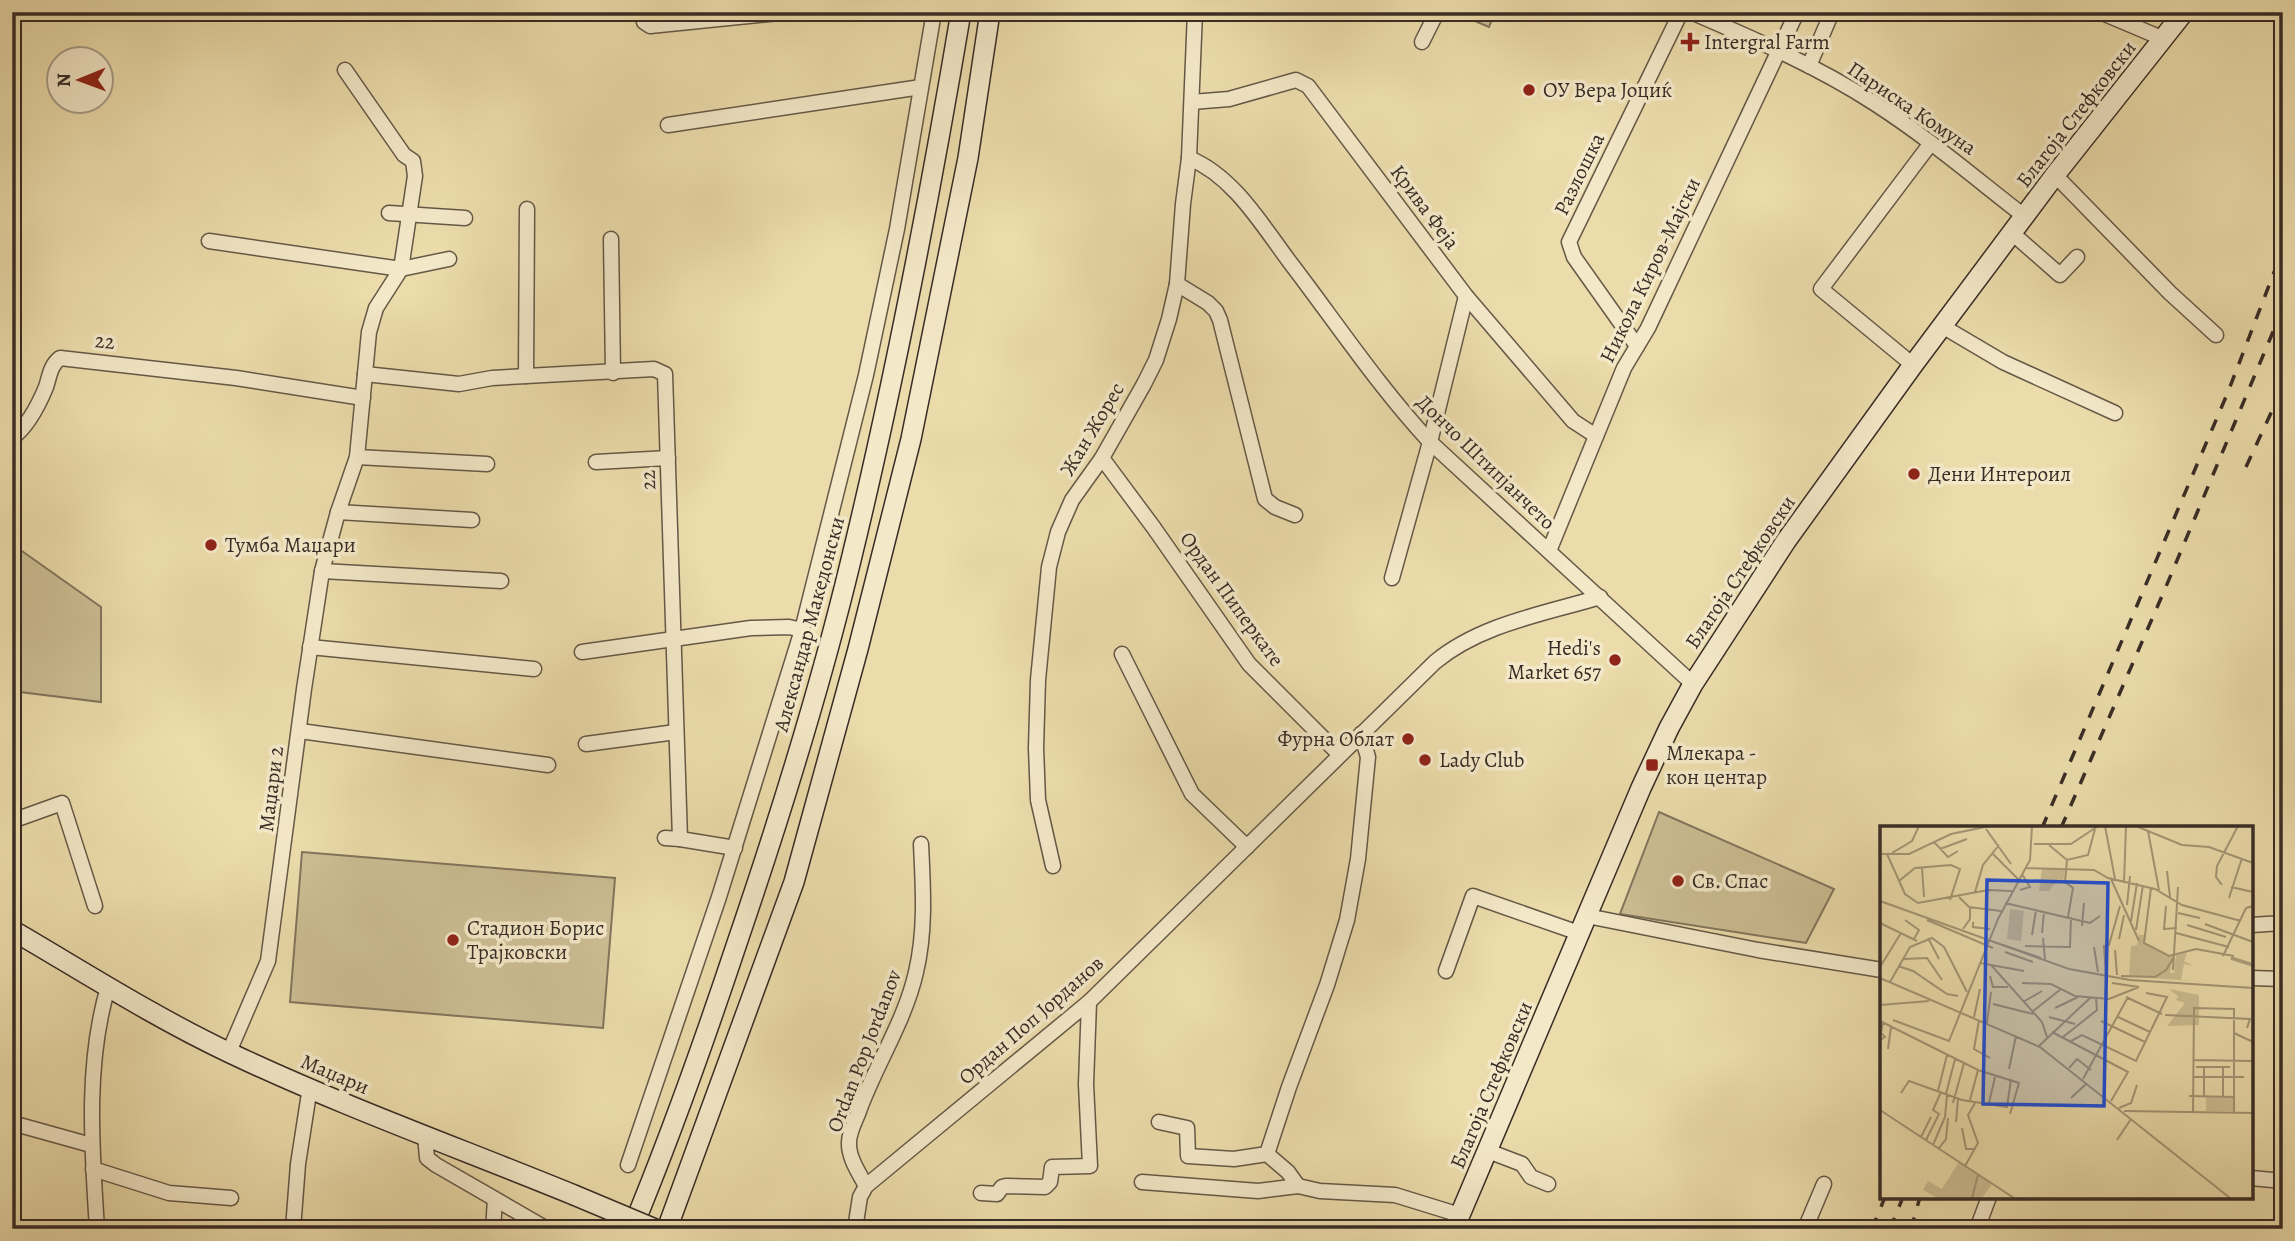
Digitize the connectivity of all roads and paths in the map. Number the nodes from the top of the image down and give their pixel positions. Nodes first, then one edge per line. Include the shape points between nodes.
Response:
1 (642, 12) edge
2 (789, 12) edge
3 (934, 12) edge
4 (961, 12) edge
5 (990, 12) edge
6 (1195, 12) edge
7 (1437, 12) edge
8 (1681, 12) edge
9 (1692, 12) edge
10 (1797, 12) edge
11 (1832, 12) edge
12 (2100, 12) edge
13 (2184, 12) edge
14 (2164, 39) junction
15 (1422, 42) dead end
16 (1779, 51) junction
17 (1809, 66) junction
18 (345, 70) dead end
19 (922, 87) junction
20 (1192, 102) junction
21 (668, 125) dead end
22 (1931, 143) junction
23 (1189, 159) junction
24 (2055, 175) junction
25 (527, 209) dead end
26 (389, 213) dead end
27 (410, 215) junction
28 (2024, 216) junction
29 (465, 218) dead end
30 (2012, 233) junction
31 (611, 239) dead end
32 (209, 241) dead end
33 (2077, 257) dead end
34 (449, 259) dead end
35 (401, 269) junction
36 (1177, 284) junction
37 (1466, 296) junction
38 (1942, 326) junction
39 (2216, 335) dead end
40 (1637, 346) junction
41 (1913, 365) junction
42 (613, 373) junction
43 (365, 374) junction
44 (526, 376) junction
45 (363, 398) junction
46 (2115, 412) dead end
47 (1595, 436) junction
48 (12, 438) edge
49 (1430, 442) junction
50 (357, 457) junction
51 (668, 458) junction
52 (1102, 458) junction
53 (596, 462) dead end
54 (487, 464) dead end
55 (338, 512) junction
56 (1295, 515) dead end
57 (472, 520) dead end
58 (1549, 551) junction
59 (322, 571) junction
60 (1392, 578) dead end
61 (501, 581) dead end
62 (1600, 597) junction
63 (802, 630) junction
64 (675, 638) junction
65 (310, 647) junction
66 (582, 652) dead end
67 (1122, 654) dead end
68 (534, 669) dead end
69 (1693, 684) junction
70 (300, 731) junction
71 (676, 732) junction
72 (1361, 734) junction
73 (586, 744) dead end
74 (1339, 754) junction
75 (548, 765) dead end
76 (12, 821) edge
77 (922, 844) dead end
78 (1247, 847) junction
79 (735, 848) junction
80 (1052, 866) dead end
81 (95, 906) dead end
82 (2283, 923) edge
83 (1583, 925) junction
84 (2253, 925) edge
85 (12, 930) edge
86 (1880, 970) edge
87 (1446, 971) dead end
88 (2253, 978) edge
89 (2283, 979) edge
90 (108, 987) junction
91 (1088, 1002) junction
92 (229, 1052) junction
93 (310, 1087) junction
94 (1159, 1122) dead end
95 (12, 1123) edge
96 (425, 1135) junction
97 (92, 1145) junction
98 (1488, 1151) junction
99 (1267, 1154) junction
100 (628, 1165) dead end
101 (93, 1169) junction
102 (2253, 1178) edge
103 (2283, 1181) edge
104 (1142, 1182) dead end
105 (1548, 1184) dead end
106 (1824, 1184) dead end
107 (866, 1186) junction
108 (1298, 1186) junction
109 (981, 1193) dead end
110 (231, 1198) dead end
111 (1988, 1199) edge
112 (495, 1200) junction
113 (1457, 1222) edge
114 (97, 1229) edge
115 (293, 1229) edge
116 (492, 1229) edge
117 (547, 1229) edge
118 (632, 1229) edge
119 (655, 1229) edge
120 (667, 1229) edge
121 (855, 1229) edge
122 (1805, 1229) edge
123 (1977, 1229) edge

1 - 2 street via 650,26
3 - 19 street
4 - 118 street, Александар Македонски via 894,374 803,739 676,1118
5 - 120 street via 968,158 911,439 858,649 794,882
6 - 20 street, Жан Жорес
7 - 15 street
8 - 40 street, Разлошка via 1569,242 1574,257
9 - 16 street, Париска Комуна
10 - 16 street, Никола Киров-Мајски
11 - 17 street
12 - 14 street
13 - 14 street, Благоја Стефковски
14 - 24 street, Благоја Стефковски
16 - 17 street, Париска Комуна
16 - 40 street, Никола Киров-Мајски
17 - 22 street, Париска Комуна
18 - 27 street via 414,164
19 - 21 street
19 - 63 street via 866,375
20 - 23 street, Жан Жорес
20 - 37 street, Крива Феја via 1229,99 1296,80 1308,86
22 - 28 street, Париска Комуна
22 - 41 street via 1821,289
23 - 36 street, Жан Жорес
23 - 49 street, Дончо Штипјанчето via 1205,165 1251,209 1372,373
24 - 28 street, Благоја Стефковски
24 - 39 street
25 - 44 street
26 - 27 street
27 - 29 street
27 - 35 street
28 - 30 street, Благоја Стефковски
30 - 33 street via 2060,275
30 - 38 street, Благоја Стефковски
31 - 42 street
32 - 35 street
34 - 35 street
35 - 43 street via 372,319
36 - 52 street, Жан Жорес via 1156,360
36 - 56 street via 1216,311 1265,499
37 - 47 street, Крива Феја via 1573,421
37 - 49 street
38 - 41 street, Благоја Стефковски
38 - 46 street via 2003,362
40 - 47 street, Никола Киров-Мајски
41 - 69 street, Благоја Стефковски via 1786,541
42 - 44 street, 22
42 - 51 street, 22 via 654,369 665,373
43 - 44 street, 22 via 459,384
43 - 45 street
45 - 48 street, 22 via 60,358 52,364 30,416
45 - 50 street
47 - 58 street, Никола Киров-Мајски
49 - 58 street, Дончо Штипјанчето
49 - 60 street
50 - 54 street
50 - 55 street
51 - 53 street
51 - 64 street, 22
52 - 74 street, Ордан Пиперкате via 1249,664
52 - 80 street, Жан Жорес via 1072,500 1049,567 1036,748 1038,800
55 - 57 street
55 - 59 street
58 - 62 street, Дончо Штипјанчето
59 - 61 street
59 - 65 street
62 - 69 street, Дончо Штипјанчето
62 - 72 street, Ордан Поп Јорданов via 1462,642
63 - 64 street via 751,628
63 - 79 street
64 - 66 street
64 - 71 street, 22
65 - 68 street
65 - 70 street
67 - 78 street via 1192,794
69 - 83 street, Благоја Стефковски via 1652,765
70 - 75 street, Маџари 2
70 - 92 street, Маџари 2 via 268,961
71 - 73 street
71 - 79 street, 22 via 673,838
72 - 74 street, Ордан Поп Јорданов
72 - 99 street via 1368,758 1347,920
74 - 78 street, Ордан Поп Јорданов
76 - 81 street via 62,803
77 - 107 street, Ordan Pop Jordanov via 922,945 916,975 848,1141 850,1156
78 - 91 street, Ордан Поп Јорданов
79 - 100 street
82 - 84 street
83 - 86 street
83 - 87 street via 1473,895
83 - 98 street, Благоја Стефковски
85 - 90 street, Маџари
88 - 89 street
90 - 92 street, Маџари
90 - 97 street via 95,1053
91 - 107 street, Ордан Поп Јорданов
91 - 109 street via 1090,1166 1052,1167 1045,1187 1006,1186 997,1194
92 - 93 street, Маџари
93 - 96 street, Маџари
93 - 115 street
94 - 99 street via 1187,1128 1188,1156
95 - 97 street
96 - 112 street via 427,1158
96 - 119 street, Маџари, bridge
97 - 101 street
98 - 105 street via 1522,1164 1531,1177
98 - 113 street, Благоја Стефковски
99 - 108 street
101 - 110 street via 169,1193
101 - 114 street
102 - 103 street
104 - 108 street via 1258,1191
106 - 122 street
107 - 121 street
108 - 113 street via 1395,1195
111 - 123 street
112 - 116 street
112 - 117 street

